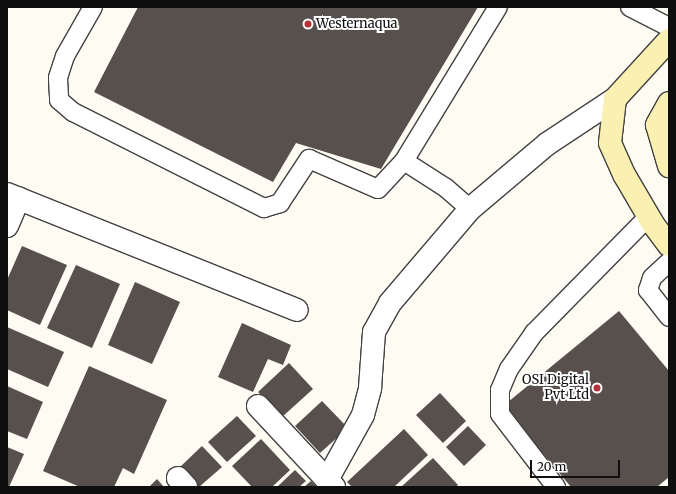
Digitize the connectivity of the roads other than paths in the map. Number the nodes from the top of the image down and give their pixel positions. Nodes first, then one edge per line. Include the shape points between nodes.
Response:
1 (93, 7) edge
2 (498, 7) edge
3 (630, 7) edge
4 (669, 26) edge
5 (669, 40) edge
6 (616, 99) junction
7 (669, 103) edge
8 (404, 161) junction
9 (669, 166) edge
10 (13, 196) edge
11 (470, 208) junction
12 (648, 217) junction
13 (7, 226) edge
14 (669, 245) edge
15 (669, 262) edge
16 (297, 310) dead end
17 (669, 317) edge
18 (258, 406) dead end
19 (331, 483) edge
20 (556, 487) edge

1 - 8 lane via 64,56 58,78 59,100 73,112 264,208 280,203 309,159 378,189
2 - 8 lane
3 - 4 lane
5 - 6 main road
6 - 11 street via 547,144
6 - 12 main road via 610,143 624,176
7 - 9 main road via 657,125
8 - 11 lane via 446,188
10 - 13 street
10 - 16 street
11 - 19 street via 390,303 374,332 370,388 363,415
12 - 14 main road
12 - 20 lane via 534,333 509,369 500,390 500,414
15 - 17 lane via 652,278 648,290
18 - 19 street

